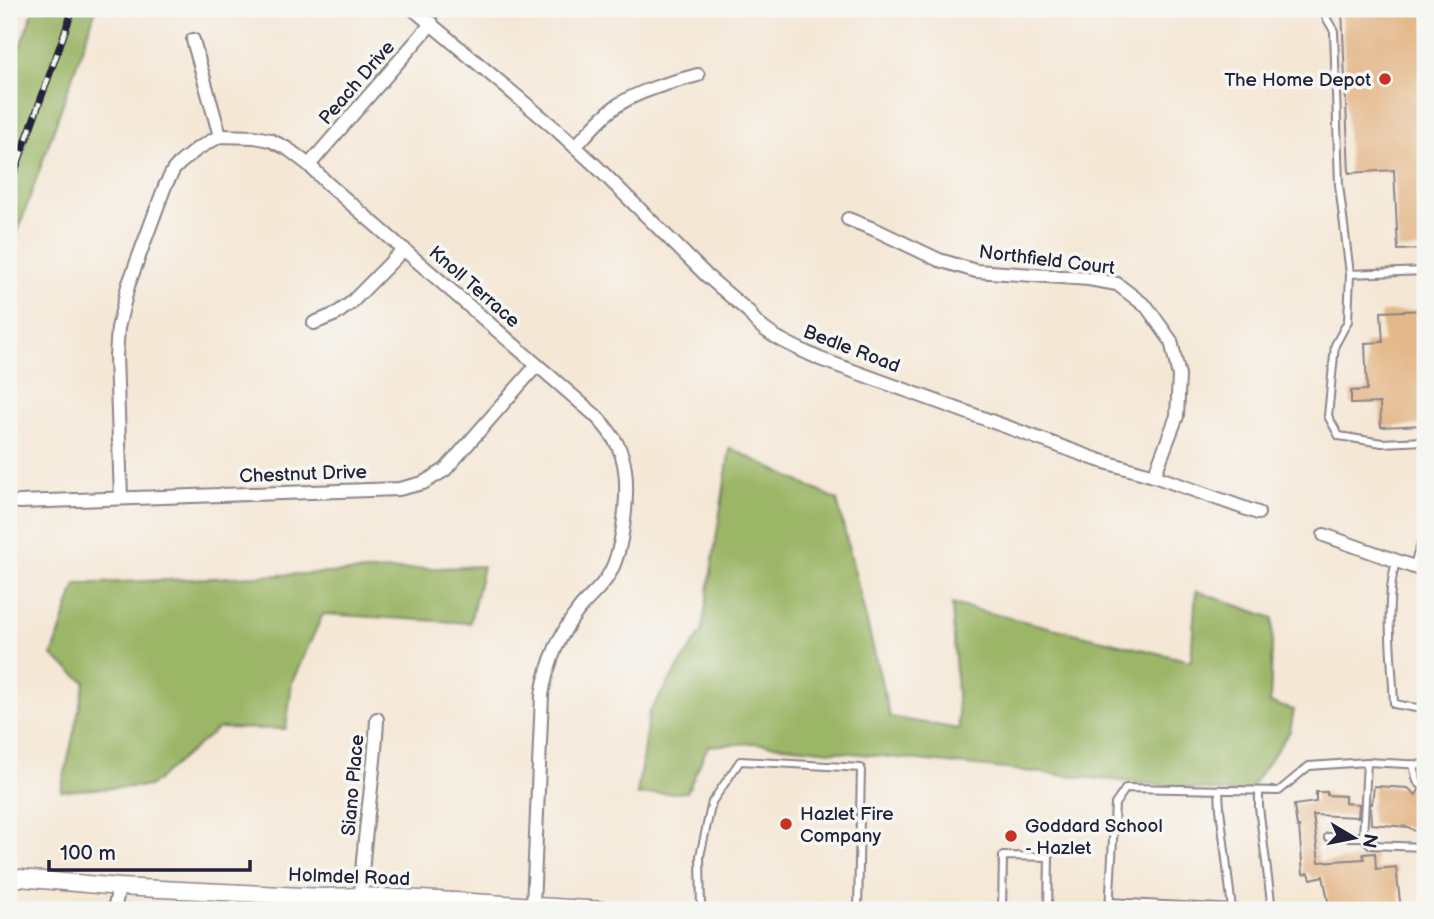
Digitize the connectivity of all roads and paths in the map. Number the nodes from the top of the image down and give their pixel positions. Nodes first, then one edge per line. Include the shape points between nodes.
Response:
1 (414, 9) edge
2 (1321, 9) edge
3 (432, 23) junction
4 (193, 40) dead end
5 (698, 75) dead end
6 (220, 136) junction
7 (575, 146) junction
8 (309, 165) junction
9 (848, 219) dead end
10 (404, 248) junction
11 (1425, 271) edge
12 (1350, 274) junction
13 (314, 323) dead end
14 (537, 365) junction
15 (1425, 441) edge
16 (1154, 476) junction
17 (121, 498) junction
18 (19, 502) dead end
19 (1258, 513) dead end
20 (1425, 533) edge
21 (1324, 535) dead end
22 (1396, 561) junction
23 (1419, 569) edge
24 (1425, 706) edge
25 (377, 719) dead end
26 (1367, 762) junction
27 (1413, 764) junction
28 (1425, 765) edge
29 (1422, 785) dead end
30 (1219, 790) junction
31 (1259, 791) junction
32 (1328, 837) dead end
33 (1363, 837) junction
34 (1425, 847) edge
35 (9, 877) edge
36 (118, 887) junction
37 (362, 896) junction
38 (533, 906) junction
39 (1109, 906) edge
40 (1232, 909) edge
41 (114, 910) edge
42 (604, 910) edge
43 (701, 910) edge
44 (858, 910) edge
45 (1002, 910) edge
46 (1048, 910) edge
47 (1254, 910) edge
48 (1272, 910) edge

1 - 3 street, Bedle Road
2 - 12 lane via 1334,31 1339,185
3 - 7 street, Bedle Road
3 - 8 street, Peach Drive
4 - 6 street
5 - 7 street via 626,100
6 - 8 street, Knoll Terrace via 270,140
6 - 17 street via 174,169 123,304 116,356
7 - 16 street, Bedle Road via 753,320 789,344 1098,460
8 - 10 street, Knoll Terrace
9 - 16 street, Northfield Court via 939,260 976,271 1118,284 1147,307 1171,341 1179,376 1177,416
10 - 13 street via 351,303
10 - 14 street, Knoll Terrace
11 - 12 lane
12 - 15 lane via 1348,321 1335,345 1328,416 1339,436 1382,443
14 - 17 street, Chestnut Drive via 453,463 423,483 399,489
14 - 38 street, Knoll Terrace via 608,430 622,456 626,485 615,563 568,625 544,682
16 - 19 street, Bedle Road
17 - 18 street, Chestnut Drive
20 - 23 lane
21 - 22 street
22 - 23 street
22 - 24 lane via 1390,623 1394,704
25 - 37 street, Siano Place
26 - 27 lane
26 - 31 lane via 1309,766 1279,791
26 - 33 lane
27 - 28 lane
27 - 29 lane
30 - 31 lane
30 - 39 lane via 1126,788 1115,804
30 - 40 lane
31 - 48 lane
32 - 33 lane
33 - 34 lane via 1371,845
35 - 36 main road, Holmdel Road
36 - 37 main road, Holmdel Road
36 - 41 street
37 - 38 main road, Holmdel Road
38 - 42 main road, Holmdel Road
39 - 40 lane
40 - 47 lane
43 - 44 lane via 700,856 712,802 740,761 861,768
45 - 46 lane via 1003,856 1049,857

